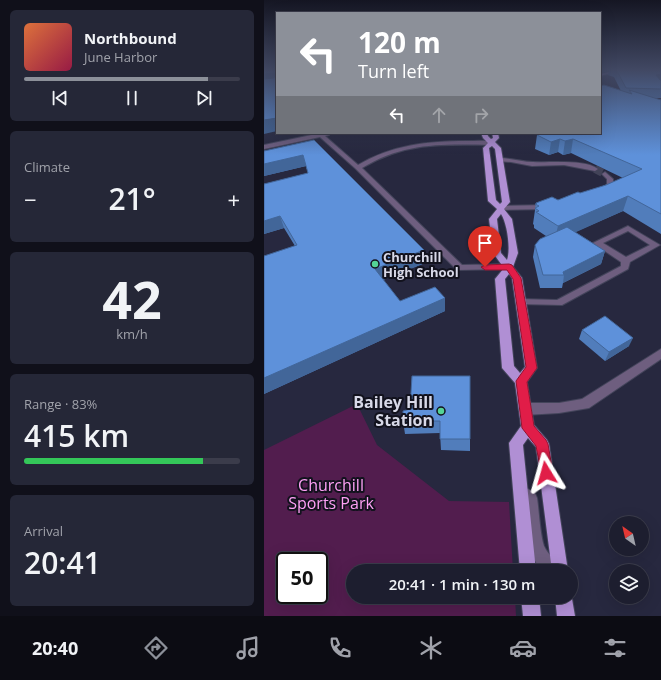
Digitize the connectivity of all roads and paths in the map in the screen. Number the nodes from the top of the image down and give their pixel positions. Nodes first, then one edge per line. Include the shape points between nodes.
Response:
1 (326, 134) edge
2 (484, 134) edge
3 (495, 134) edge
4 (321, 135) junction
5 (492, 143) junction
6 (264, 147) edge
7 (499, 160) junction
8 (358, 168) junction
9 (595, 169) tunnel mouth
10 (605, 174) dead end
11 (593, 196) edge
12 (557, 206) edge
13 (500, 208) junction
14 (626, 261) junction
15 (509, 267) junction
16 (521, 302) junction
17 (661, 353) edge
18 (521, 381) junction
19 (525, 409) junction
20 (528, 428) junction
21 (520, 492) junction
22 (527, 564) edge
23 (548, 564) edge
24 (559, 564) edge
25 (531, 604) edge
26 (565, 604) edge
27 (532, 616) edge
28 (566, 616) edge

1 - 4 street
2 - 5 main road
3 - 5 main road via 496,138
4 - 6 street
4 - 8 street
5 - 7 main road via 498,148
5 - 8 street via 423,144 381,154
5 - 13 main road via 486,148 492,201
7 - 9 street via 532,164 582,165
7 - 13 main road via 506,202
8 - 15 street via 460,268
10 - 11 street via 610,179 610,185 603,192
12 - 13 street
13 - 15 main road via 508,219 514,253
13 - 15 main road via 493,219 496,248
14 - 14 street via 656,245 628,228 597,243
14 - 16 street via 625,268 559,302
15 - 16 main road via 517,278
15 - 18 main road via 500,279 508,368
16 - 18 main road via 531,368
17 - 19 street via 585,404
18 - 19 main road
19 - 20 main road
20 - 21 main road via 516,443
20 - 24 main road via 542,444
21 - 22 main road
21 - 23 street via 530,498 536,547
25 - 27 main road
26 - 28 main road

